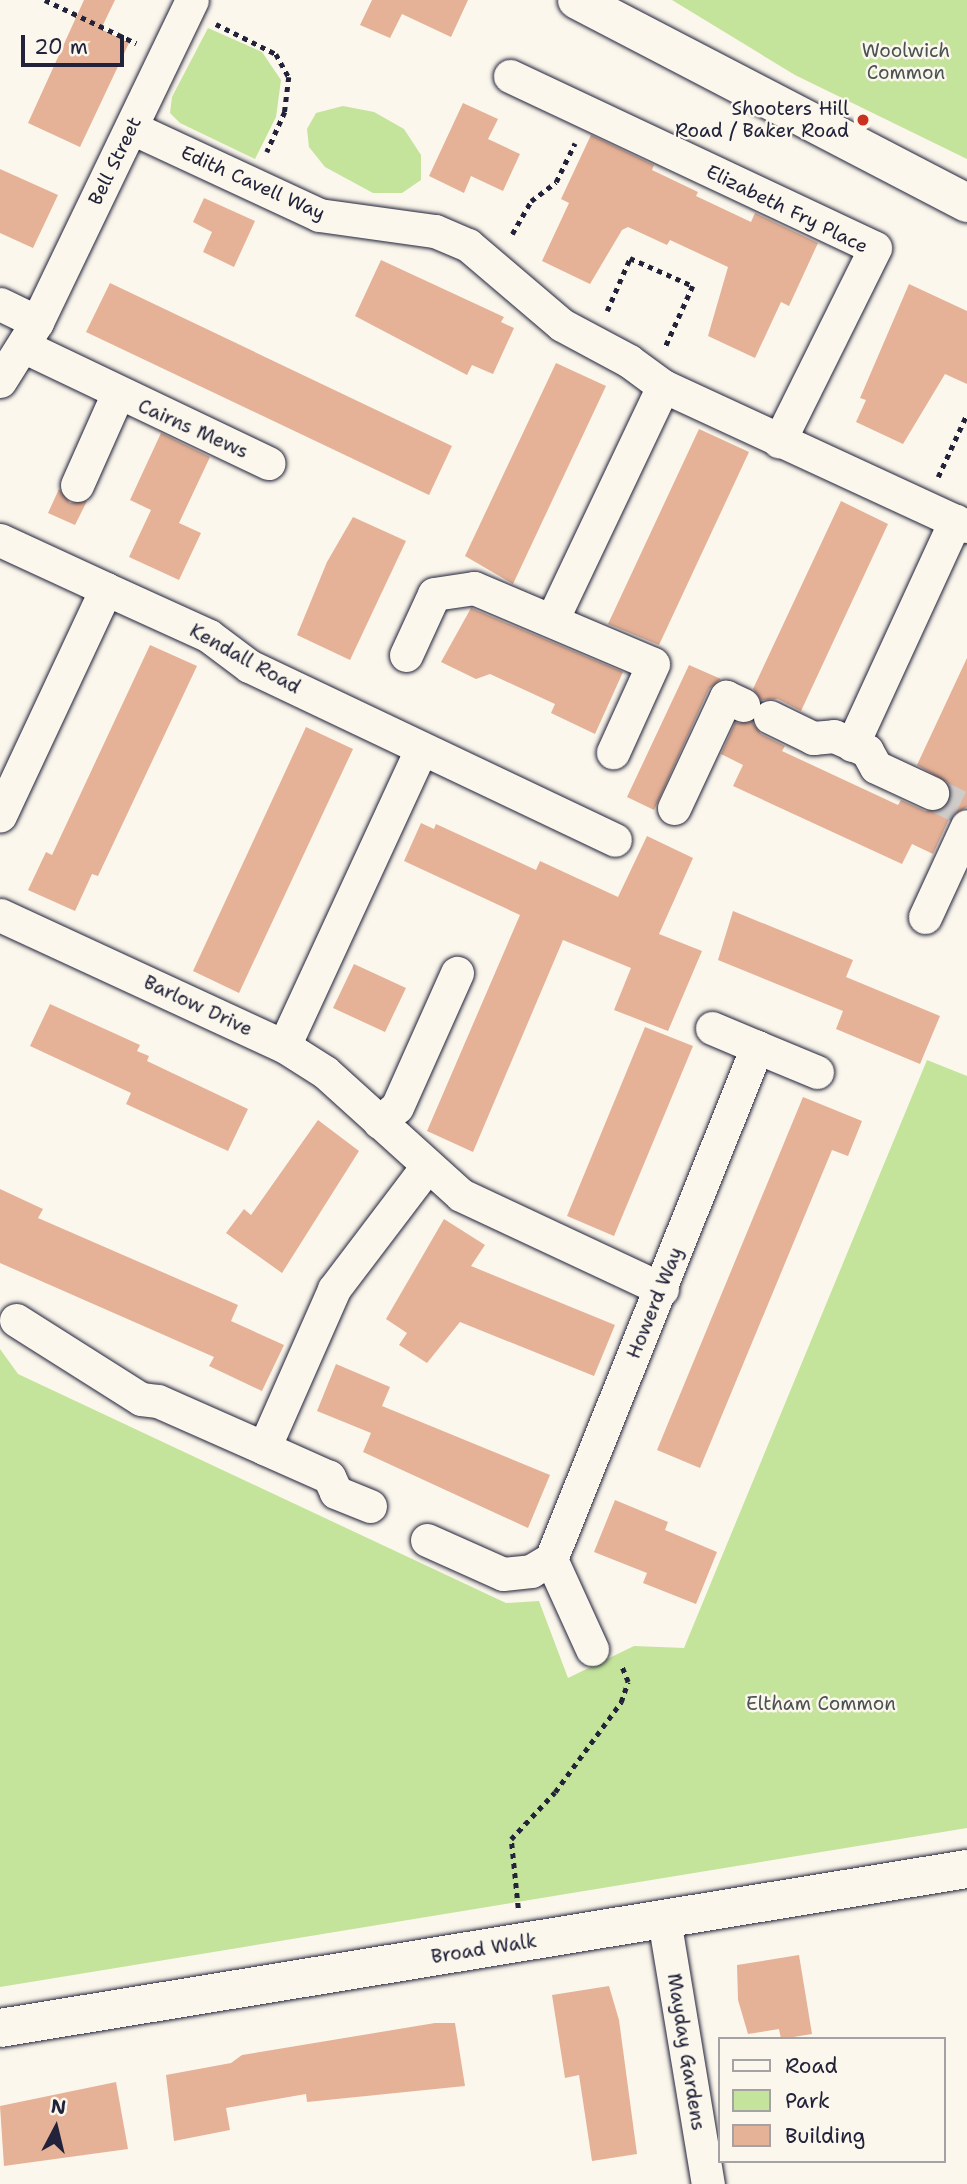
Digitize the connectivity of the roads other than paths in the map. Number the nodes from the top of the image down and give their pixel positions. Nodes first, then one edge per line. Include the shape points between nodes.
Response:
1 (577, 0) edge
2 (189, 6) edge
3 (510, 76) dead end
4 (132, 128) junction
5 (967, 203) edge
6 (0, 304) edge
7 (30, 334) junction
8 (0, 381) edge
9 (658, 382) junction
10 (117, 395) junction
11 (779, 441) junction
12 (268, 463) dead end
13 (77, 485) dead end
14 (961, 523) edge
15 (0, 540) edge
16 (106, 589) junction
17 (552, 620) junction
18 (406, 655) dead end
19 (852, 745) junction
20 (421, 749) junction
21 (613, 752) dead end
22 (674, 808) dead end
23 (956, 809) edge
24 (0, 815) edge
25 (615, 839) dead end
26 (0, 915) edge
27 (925, 917) dead end
28 (457, 974) dead end
29 (712, 1028) dead end
30 (284, 1046) junction
31 (757, 1047) junction
32 (817, 1072) dead end
33 (379, 1122) junction
34 (426, 1168) junction
35 (662, 1289) junction
36 (7, 1307) edge
37 (264, 1448) junction
38 (370, 1506) dead end
39 (427, 1540) dead end
40 (551, 1559) junction
41 (592, 1649) road end
42 (967, 1869) edge
43 (664, 1919) junction
44 (0, 2028) edge
45 (708, 2184) edge

1 - 5 street
2 - 4 street, Bell Street
3 - 11 street, Elizabeth Fry Place via 875,248
4 - 7 street, Bell Street
4 - 9 street, Edith Cavell Way via 319,215 435,231 468,244 562,325
6 - 7 street
7 - 8 street, Bell Street
7 - 10 street, Cairns Mews
9 - 11 street, Edith Cavell Way
9 - 17 street
10 - 12 street, Cairns Mews
10 - 13 street, Cairns Mews
11 - 14 street
14 - 19 street
15 - 16 street, Kendall Road
16 - 20 street, Kendall Road via 209,636 249,666
16 - 24 street
17 - 18 street via 474,588 434,594
17 - 21 street via 653,664
19 - 22 street via 834,736 813,738 726,697
19 - 23 street via 867,751 876,767
20 - 25 street, Kendall Road
20 - 30 street
23 - 27 street
26 - 30 street, Barlow Drive
28 - 33 street via 397,1107
29 - 31 street
30 - 33 street, Barlow Drive via 325,1072
31 - 32 street
31 - 35 street, Howerd Way
33 - 34 street, Barlow Drive
34 - 35 street, Barlow Drive via 510,1222
34 - 37 street via 334,1289
35 - 40 street, Howerd Way
36 - 37 street via 141,1399 158,1401
37 - 38 street via 329,1477 336,1492
39 - 40 street via 503,1574 531,1571
40 - 41 street
42 - 43 street, Broad Walk
43 - 44 street, Broad Walk
43 - 45 street, Mayday Gardens

